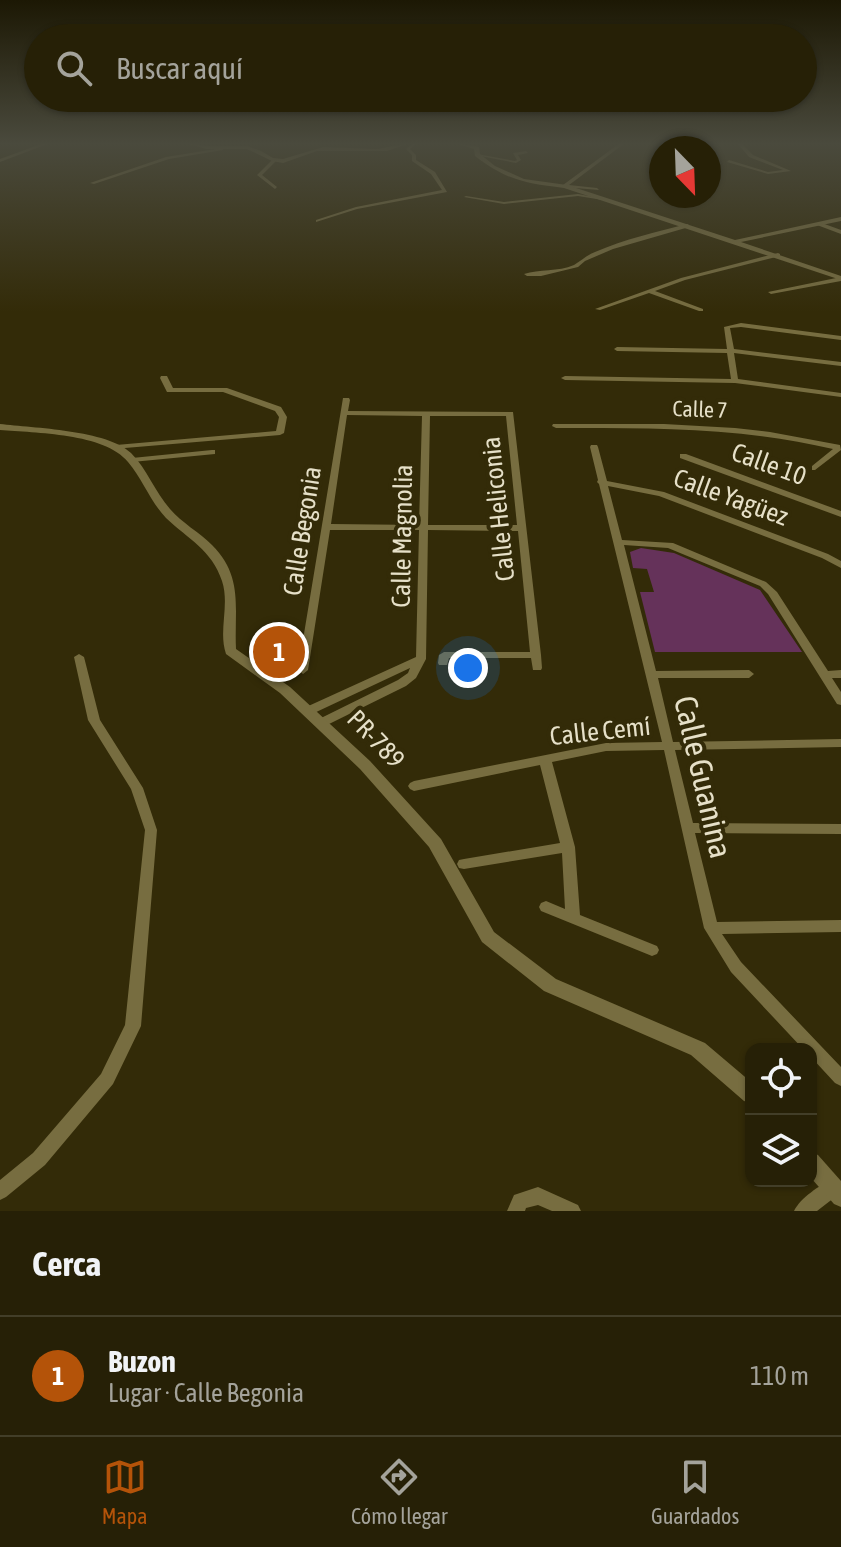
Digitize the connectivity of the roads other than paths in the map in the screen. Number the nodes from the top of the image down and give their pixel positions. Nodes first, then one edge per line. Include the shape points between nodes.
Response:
1 (400, 200) edge
2 (482, 200) edge
3 (536, 200) edge
4 (603, 200) edge
5 (609, 200) edge
6 (617, 202) junction
7 (841, 219) edge
8 (318, 221) dead end
9 (819, 224) junction
10 (687, 226) junction
11 (840, 234) edge
12 (734, 242) junction
13 (778, 255) junction
14 (527, 274) dead end
15 (841, 279) edge
16 (649, 291) junction
17 (771, 292) dead end
18 (598, 309) dead end
19 (701, 310) dead end
20 (841, 338) edge
21 (617, 349) dead end
22 (731, 351) junction
23 (841, 364) edge
24 (164, 378) dead end
25 (565, 378) dead end
26 (735, 381) junction
27 (841, 395) edge
28 (346, 400) dead end
29 (344, 413) junction
30 (426, 414) junction
31 (556, 426) dead end
32 (0, 427) edge
33 (116, 447) junction
34 (594, 447) dead end
35 (840, 448) edge
36 (212, 452) dead end
37 (683, 456) dead end
38 (132, 460) junction
39 (815, 468) dead end
40 (601, 482) junction
41 (841, 514) edge
42 (325, 527) junction
43 (423, 528) junction
44 (522, 528) junction
45 (617, 542) junction
46 (841, 565) edge
47 (536, 655) junction
48 (79, 657) dead end
49 (421, 659) junction
50 (443, 663) dead end
51 (537, 668) dead end
52 (303, 670) dead end
53 (749, 674) dead end
54 (841, 674) edge
55 (652, 675) junction
56 (825, 675) junction
57 (841, 701) edge
58 (308, 711) junction
59 (321, 723) junction
60 (841, 743) edge
61 (668, 746) junction
62 (545, 759) junction
63 (414, 786) dead end
64 (689, 828) junction
65 (841, 829) edge
66 (568, 847) junction
67 (464, 864) dead end
68 (546, 907) dead end
69 (573, 917) junction
70 (841, 926) edge
71 (711, 928) junction
72 (652, 950) dead end
73 (841, 1078) edge
74 (745, 1089) edge
75 (817, 1169) edge
76 (0, 1191) edge
77 (837, 1192) edge
78 (516, 1211) edge
79 (572, 1211) edge
80 (803, 1211) edge

1 - 8 street
2 - 3 street
4 - 6 street
5 - 6 street
6 - 10 street
7 - 9 street
9 - 11 street
9 - 12 street
10 - 12 street
10 - 14 street via 611,249 576,266
12 - 13 street
13 - 15 street
13 - 16 street
15 - 17 street
16 - 18 street
16 - 19 street
20 - 22 street via 733,325 727,327
21 - 22 street
22 - 23 street
22 - 26 street
24 - 33 street via 170,390 224,390 278,409 283,417 280,433
25 - 26 street
26 - 27 street
28 - 29 street, Calle Begonia
29 - 30 street, Calle Heliconia
29 - 42 street, Calle Begonia
30 - 43 street, Calle Magnolia
30 - 44 street, Calle Heliconia via 510,414
31 - 35 street, Calle 7 via 731,427
32 - 33 street, PR-789 / PR-789
33 - 38 street, PR-789 / PR-789
34 - 40 street, Calle Guanina
35 - 39 street
36 - 38 street
37 - 41 street, Calle 10
38 - 58 street, PR-789 / PR-789 via 159,504 213,549 224,570 231,588 230,651
40 - 45 street, Calle Guanina
40 - 46 street, Calle Yagüez via 661,494
42 - 43 street
42 - 52 street, Calle Begonia
43 - 44 street
43 - 49 street, Calle Magnolia
44 - 47 street, Calle Heliconia
45 - 55 street, Calle Guanina
45 - 56 street via 670,545 763,584
47 - 50 street via 444,655
47 - 51 street, Calle Heliconia
48 - 76 street via 94,720 137,788 151,830 133,1026 107,1079 39,1159
49 - 58 street
49 - 59 street via 402,683
53 - 55 street
54 - 56 street
55 - 61 street, Calle Guanina
56 - 57 street
58 - 59 street, PR-789 / PR-789
59 - 74 street, PR-789 / PR-789 via 435,843 488,937 550,985 698,1049
60 - 61 street, Calle Cemí
61 - 62 street, Calle Cemí via 606,747
61 - 64 street, Calle Guanina
62 - 63 street, Calle Cemí
62 - 66 street
64 - 65 street
64 - 71 street, Calle Guanina
66 - 67 street
66 - 69 street
68 - 69 street
69 - 72 street
70 - 71 street
71 - 73 street, Calle Guanina via 736,967
75 - 77 street
77 - 80 street
78 - 79 street via 520,1201 538,1196

